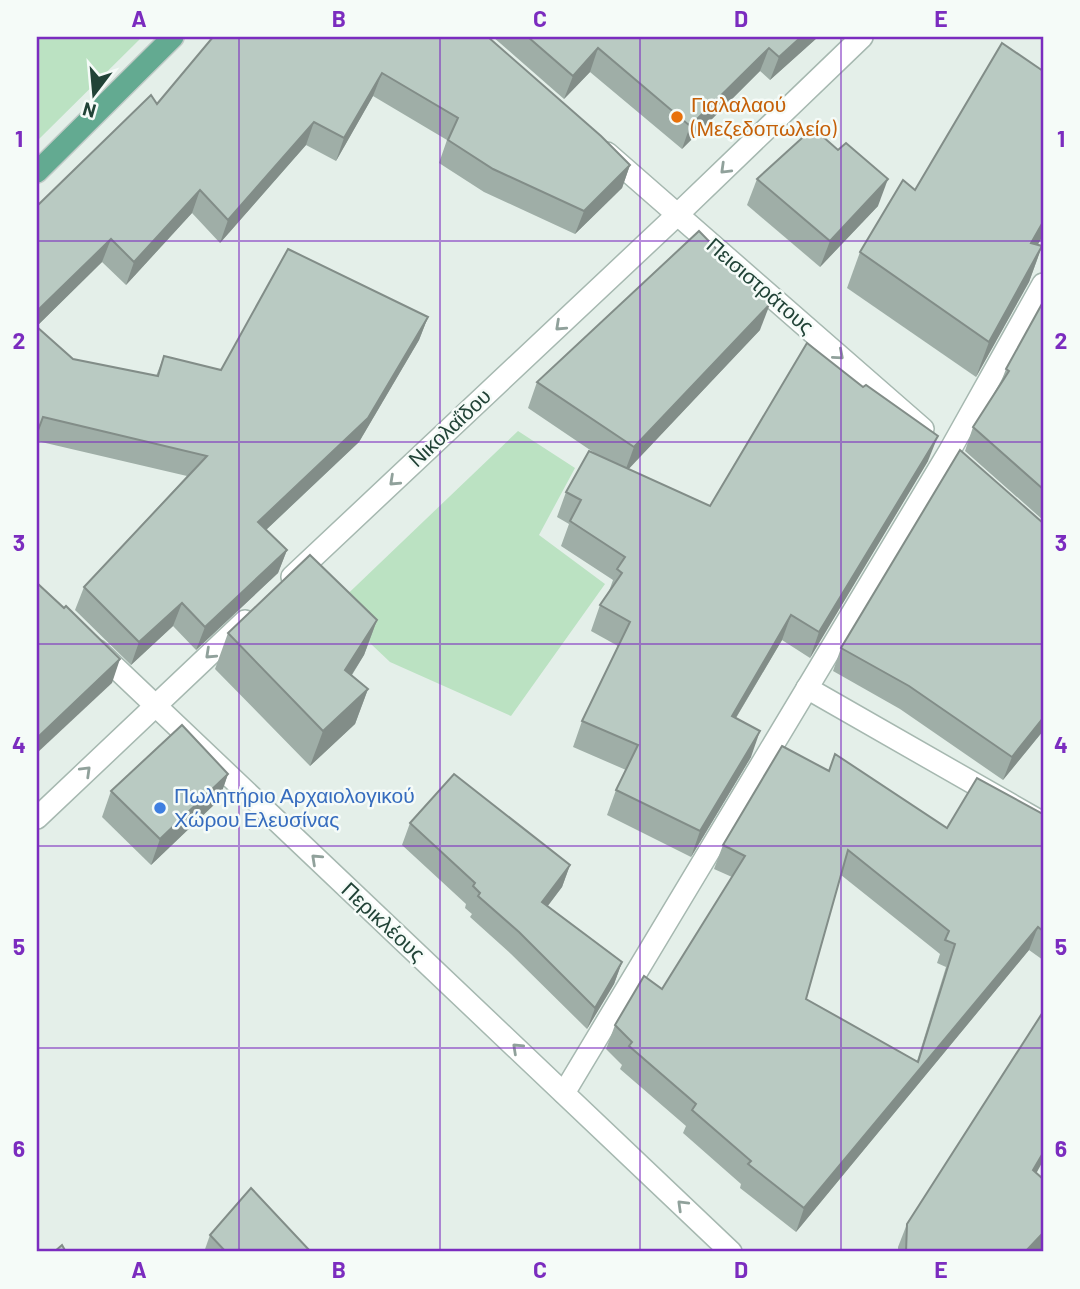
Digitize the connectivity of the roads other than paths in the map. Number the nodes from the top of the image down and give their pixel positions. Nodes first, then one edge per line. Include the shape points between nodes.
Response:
1 (173, 37) edge
2 (862, 37) edge
3 (586, 135) edge
4 (37, 172) edge
5 (678, 215) junction
6 (1043, 284) edge
7 (949, 452) junction
8 (968, 469) edge
9 (86, 639) edge
10 (807, 688) junction
11 (154, 706) junction
12 (37, 818) edge
13 (1043, 823) edge
14 (564, 1093) junction
15 (731, 1252) edge

1 - 4 main road
2 -> 5 street, Νικολαΐδου
3 - 5 street, Πεισιστράτους
5 -> 7 street, Πεισιστράτους
5 -> 11 street, Νικολαΐδου
6 - 7 street
7 - 8 street, Πεισιστράτους
7 - 10 street
9 - 11 street, Περικλέους
10 - 13 street
10 - 14 street
12 -> 11 street, Νικολαΐδου
14 -> 11 street, Περικλέους
15 -> 14 street, Περικλέους

